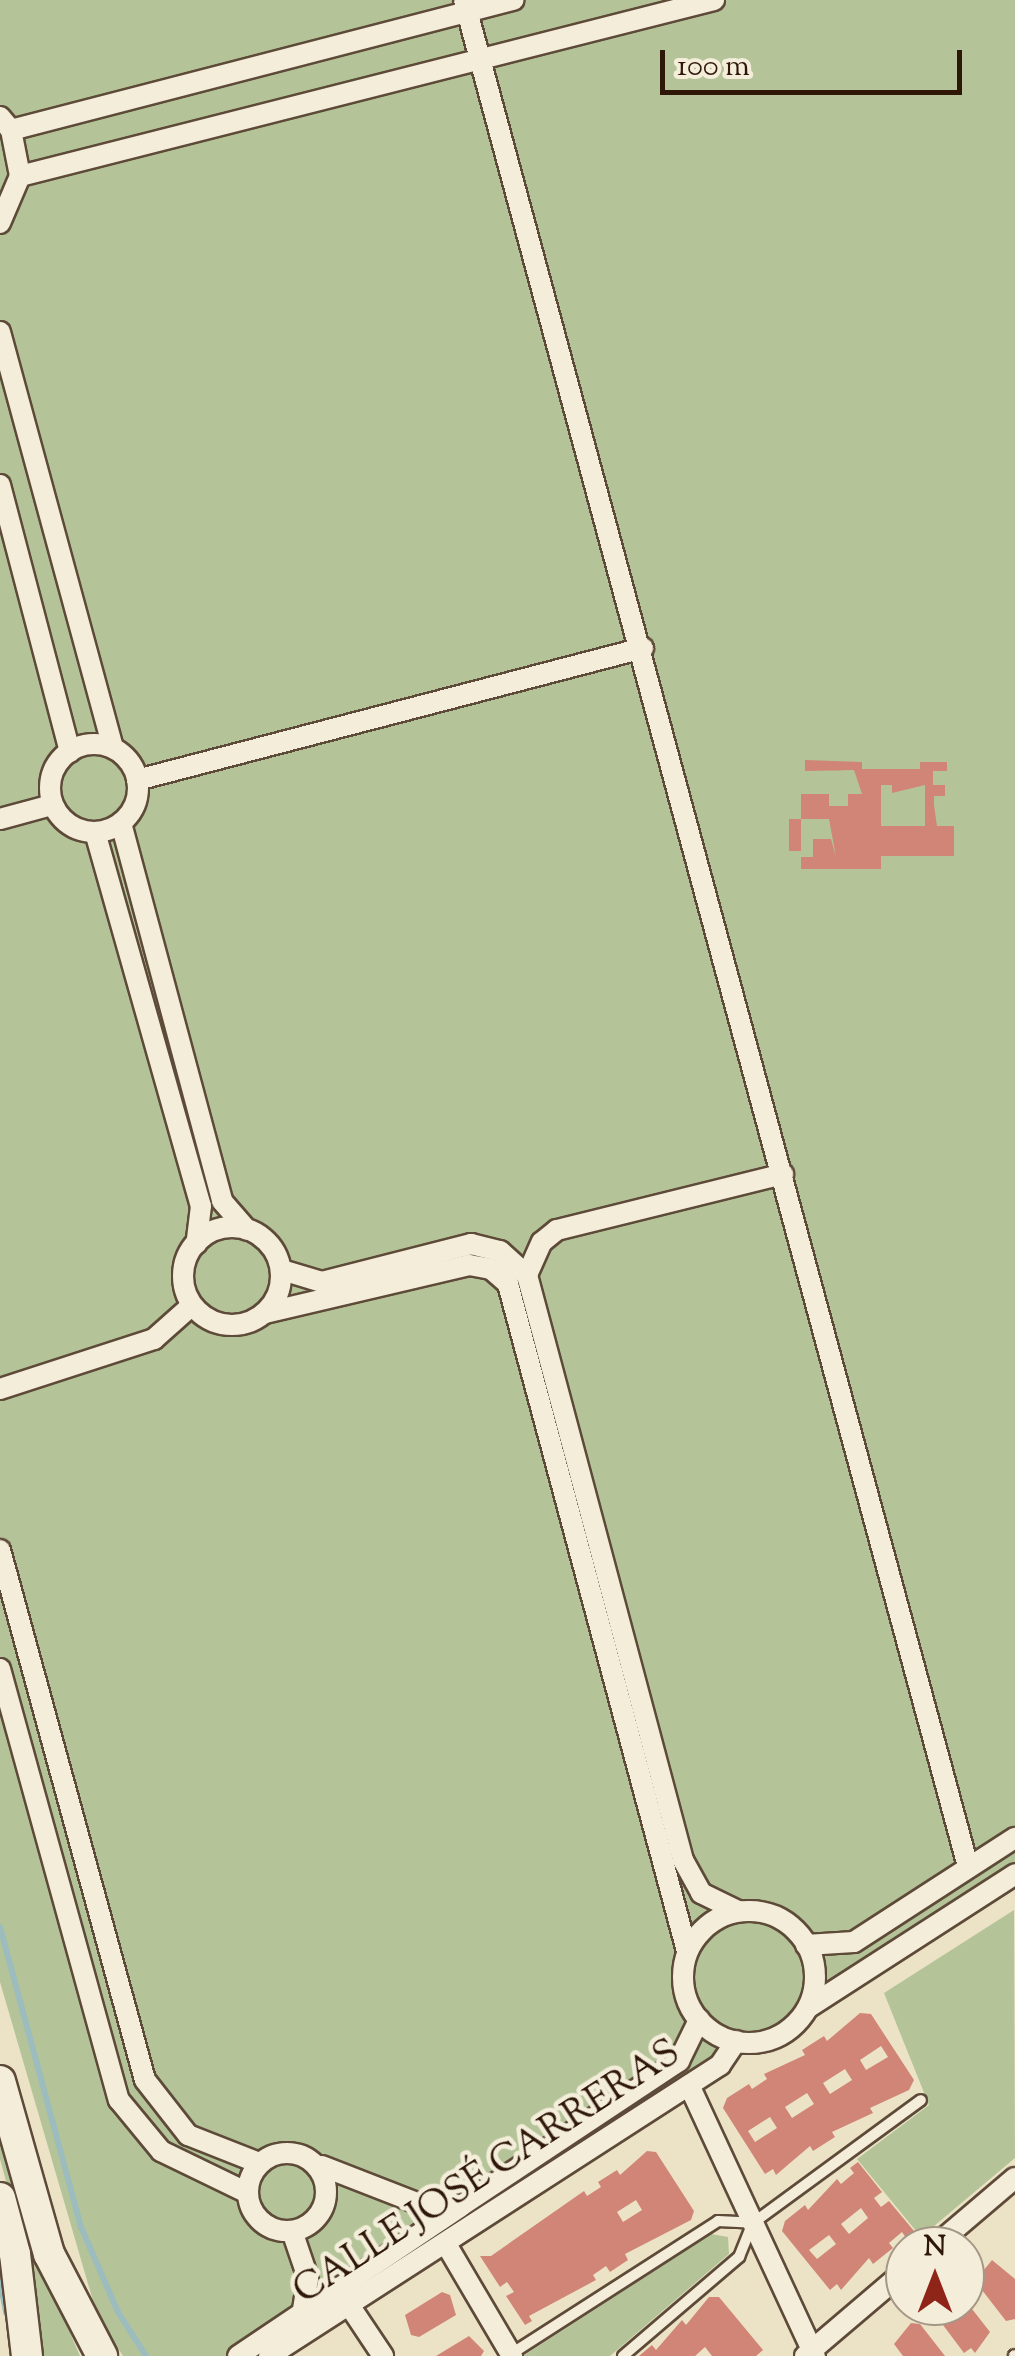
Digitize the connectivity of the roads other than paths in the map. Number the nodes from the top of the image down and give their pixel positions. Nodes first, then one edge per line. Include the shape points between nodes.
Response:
1 (513, 0) edge
2 (714, 0) edge
3 (465, 6) edge
4 (480, 63) junction
5 (6, 124) edge
6 (20, 176) junction
7 (0, 223) edge
8 (0, 332) edge
9 (0, 485) edge
10 (643, 648) junction
11 (113, 748) junction
12 (70, 752) junction
13 (137, 780) junction
14 (52, 805) junction
15 (0, 819) edge
16 (121, 823) junction
17 (95, 832) junction
18 (783, 1174) junction
19 (247, 1230) junction
20 (196, 1244) junction
21 (282, 1270) junction
22 (527, 1275) junction
23 (191, 1306) junction
24 (265, 1312) junction
25 (0, 1389) edge
26 (0, 1550) edge
27 (0, 1669) edge
28 (1015, 1838) edge
29 (968, 1867) junction
30 (1015, 1875) edge
31 (738, 1911) junction
32 (806, 1945) junction
33 (687, 1951) junction
34 (809, 2006) junction
35 (699, 2020) junction
36 (736, 2041) junction
37 (0, 2082) edge
38 (689, 2085) junction
39 (921, 2100) dead end
40 (259, 2164) junction
41 (322, 2166) junction
42 (1015, 2178) edge
43 (246, 2192) junction
44 (0, 2198) edge
45 (461, 2206) junction
46 (753, 2222) junction
47 (959, 2226) edge
48 (292, 2231) junction
49 (446, 2244) junction
50 (336, 2287) junction
51 (885, 2288) edge
52 (302, 2308) junction
53 (351, 2308) junction
54 (810, 2354) edge
55 (511, 2355) edge
56 (27, 2356) edge
57 (102, 2356) edge
58 (238, 2356) edge
59 (269, 2356) edge
60 (383, 2356) edge
61 (623, 2356) edge

1 - 3 street
2 - 4 street
3 - 4 street
3 - 5 street
4 - 6 street
4 - 10 street
5 - 6 street
6 - 7 street
8 - 11 street
9 - 12 street
10 - 13 street
10 - 18 street
11 - 12 street via 96,744
11 - 13 street
12 - 14 street via 53,770
13 - 16 street via 132,810
14 - 15 street
14 - 17 street via 62,820
16 - 17 street
16 - 19 street via 222,1201
17 - 20 street via 201,1206
18 - 22 street via 557,1230 542,1242
18 - 29 street
19 - 20 street via 209,1232
19 - 21 street via 273,1248
20 - 23 street via 183,1270
21 - 22 street via 322,1282 471,1244 500,1251
21 - 24 street via 279,1293
22 - 31 street via 683,1860 701,1893
23 - 24 street via 220,1324 244,1324
23 - 25 street via 154,1339
24 - 33 street via 469,1265 491,1269 508,1284
26 - 40 street via 145,2080 188,2134
27 - 43 street via 119,2100 161,2151
28 - 29 street
29 - 32 street via 854,1942
30 - 34 street
31 - 32 street via 785,1921
31 - 33 street via 699,1932
32 - 34 street via 816,1983
33 - 35 street via 682,1977
34 - 36 street via 774,2039
35 - 36 street
35 - 45 street, CALLE JOSÉ CARRERAS via 680,2061
36 - 38 street, CALLE JOSÉ CARRERAS via 720,2065
37 - 57 main road via 49,2254
38 - 46 street
38 - 49 street, CALLE JOSÉ CARRERAS
39 - 46 lane
40 - 41 street via 280,2153
40 - 43 street
41 - 45 street via 417,2203
41 - 48 street via 323,2207 314,2221
42 - 47 street
43 - 48 street via 255,2218 268,2228
44 - 56 main road via 15,2254
45 - 50 street, CALLE JOSÉ CARRERAS
46 - 54 street
46 - 55 lane via 718,2220
46 - 61 lane via 739,2258
48 - 52 street via 308,2278
49 - 53 street, CALLE JOSÉ CARRERAS
49 - 55 street
50 - 52 street, CALLE JOSÉ CARRERAS
50 - 53 street
51 - 54 street
52 - 58 street, CALLE JOSÉ CARRERAS
53 - 59 street, CALLE JOSÉ CARRERAS
53 - 60 street

